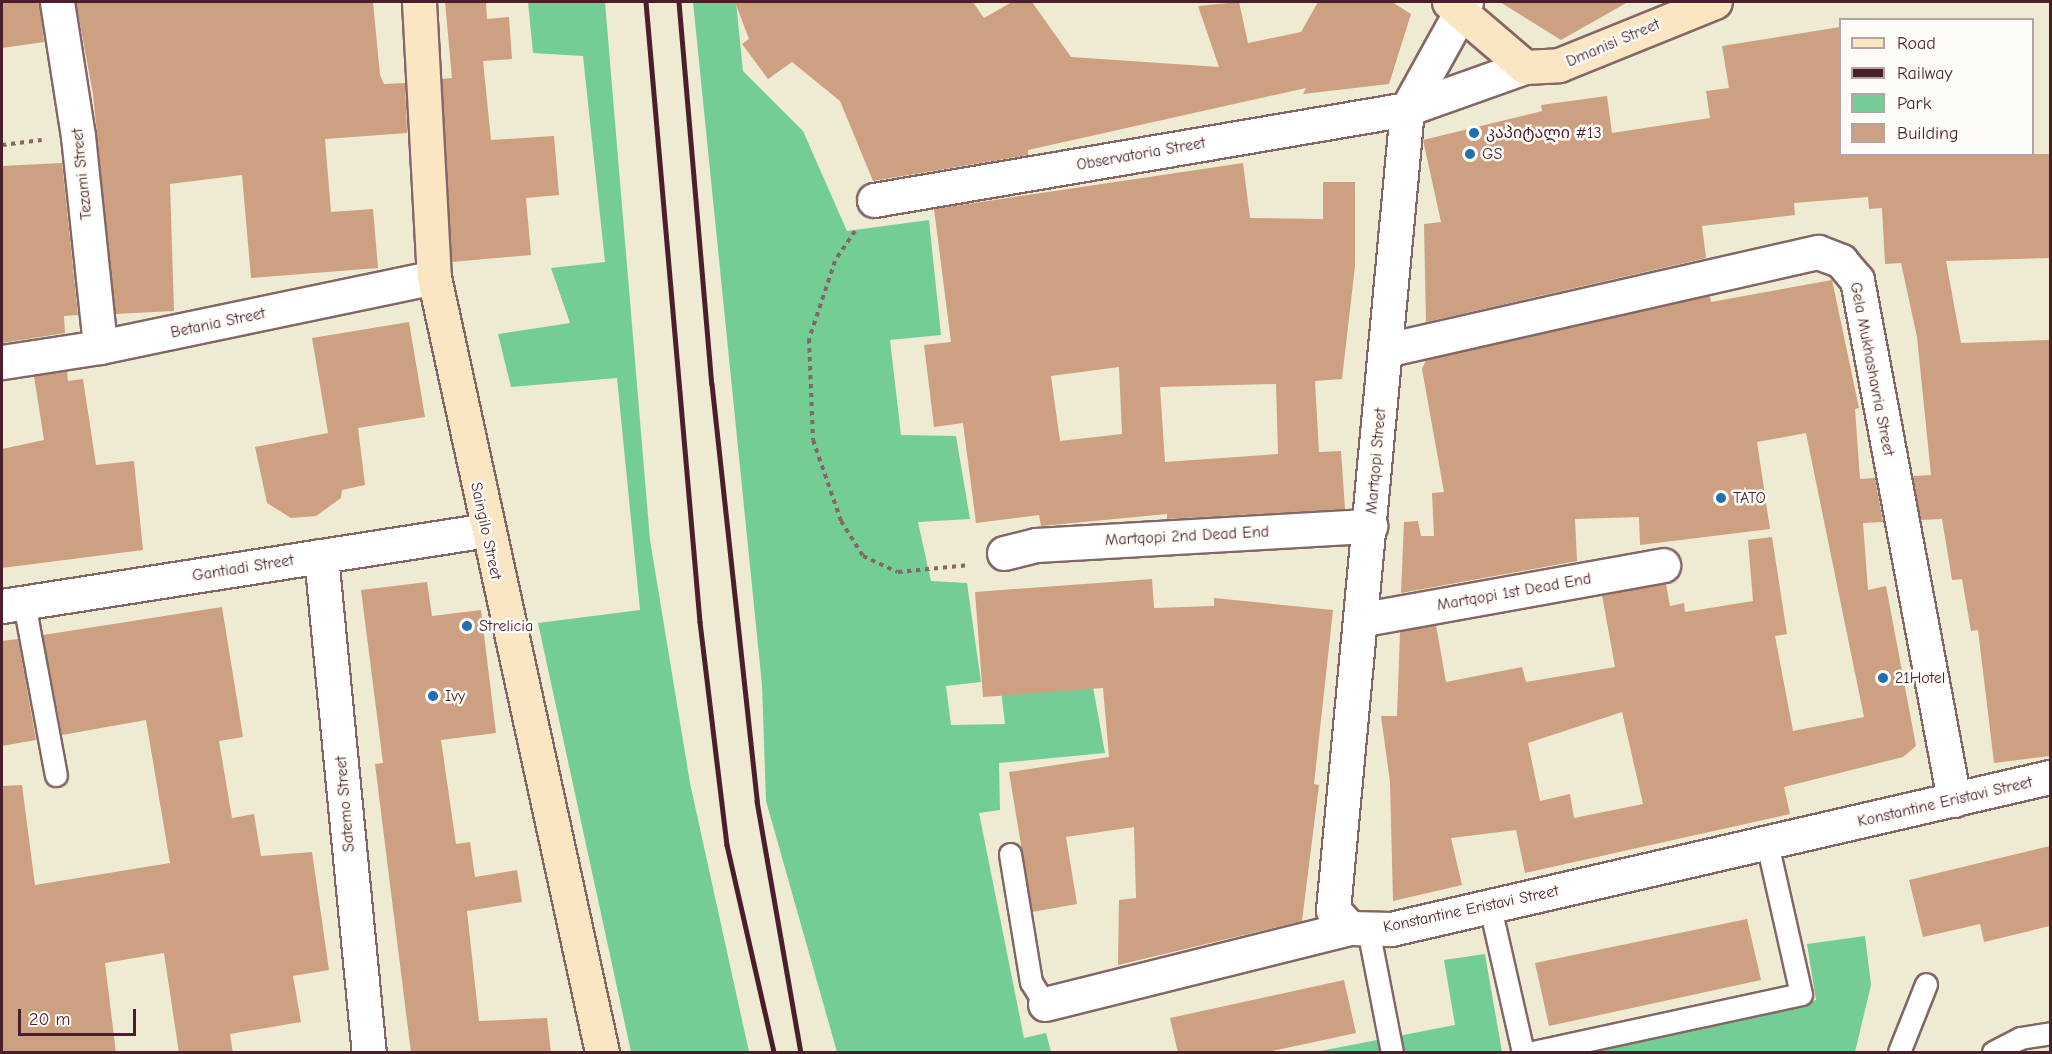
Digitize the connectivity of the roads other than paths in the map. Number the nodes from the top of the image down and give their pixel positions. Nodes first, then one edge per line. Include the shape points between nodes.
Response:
1 (57, 2) edge
2 (419, 2) edge
3 (1715, 2) edge
4 (1458, 4) edge
5 (1525, 67) junction
6 (1407, 109) junction
7 (874, 200) road end
8 (434, 277) junction
9 (100, 347) junction
10 (1386, 350) junction
11 (2, 362) edge
12 (1370, 526) junction
13 (485, 530) junction
14 (1004, 553) road end
15 (321, 556) junction
16 (1663, 565) dead end
17 (13, 604) edge
18 (1364, 619) junction
19 (56, 775) dead end
20 (2050, 777) edge
21 (1954, 800) junction
22 (1767, 843) junction
23 (1010, 854) dead end
24 (1490, 907) junction
25 (1359, 929) junction
26 (1926, 984) dead end
27 (1045, 1004) joint
28 (2050, 1033) edge
29 (369, 1053) edge
30 (602, 1053) edge
31 (1392, 1053) edge
32 (1523, 1053) edge
33 (1533, 1053) edge
34 (1899, 1053) edge
35 (1993, 1053) edge

1 - 9 street, Tezami Street via 78,136
2 - 8 street, Saingilo Street
3 - 5 street, Dmanisi Street via 1559,65
4 - 5 street
4 - 6 street, Martqopi Street
5 - 6 street, Dmanisi Street
6 - 7 street, Observatoria Street
6 - 10 street, Martqopi Street
8 - 9 street, Betania Street
8 - 13 street, Saingilo Street
9 - 11 street, Betania Street
10 - 12 street, Martqopi Street
10 - 21 street, Gela Mukhashavria Street via 1818,252 1841,261 1857,280
12 - 14 street, Martqopi 2nd Dead End via 1036,545
12 - 18 street, Martqopi Street
13 - 15 street, Gantiadi Street
13 - 30 street, Saingilo Street
15 - 17 street, Gantiadi Street
15 - 29 street, Satemo Street
16 - 18 street, Martqopi 1st Dead End
17 - 19 lane
18 - 25 street, Martqopi Street via 1333,910
20 - 21 street, Konstantine Eristavi Street
21 - 22 street, Konstantine Eristavi Street
22 - 24 street, Konstantine Eristavi Street
22 - 33 lane via 1801,994
23 - 27 lane, Konstantine Eristavi Street via 1031,981
24 - 25 street, Konstantine Eristavi Street via 1391,929
24 - 32 lane
25 - 27 street, Konstantine Eristavi Street
25 - 31 lane
26 - 34 lane
28 - 35 lane via 2019,1038

